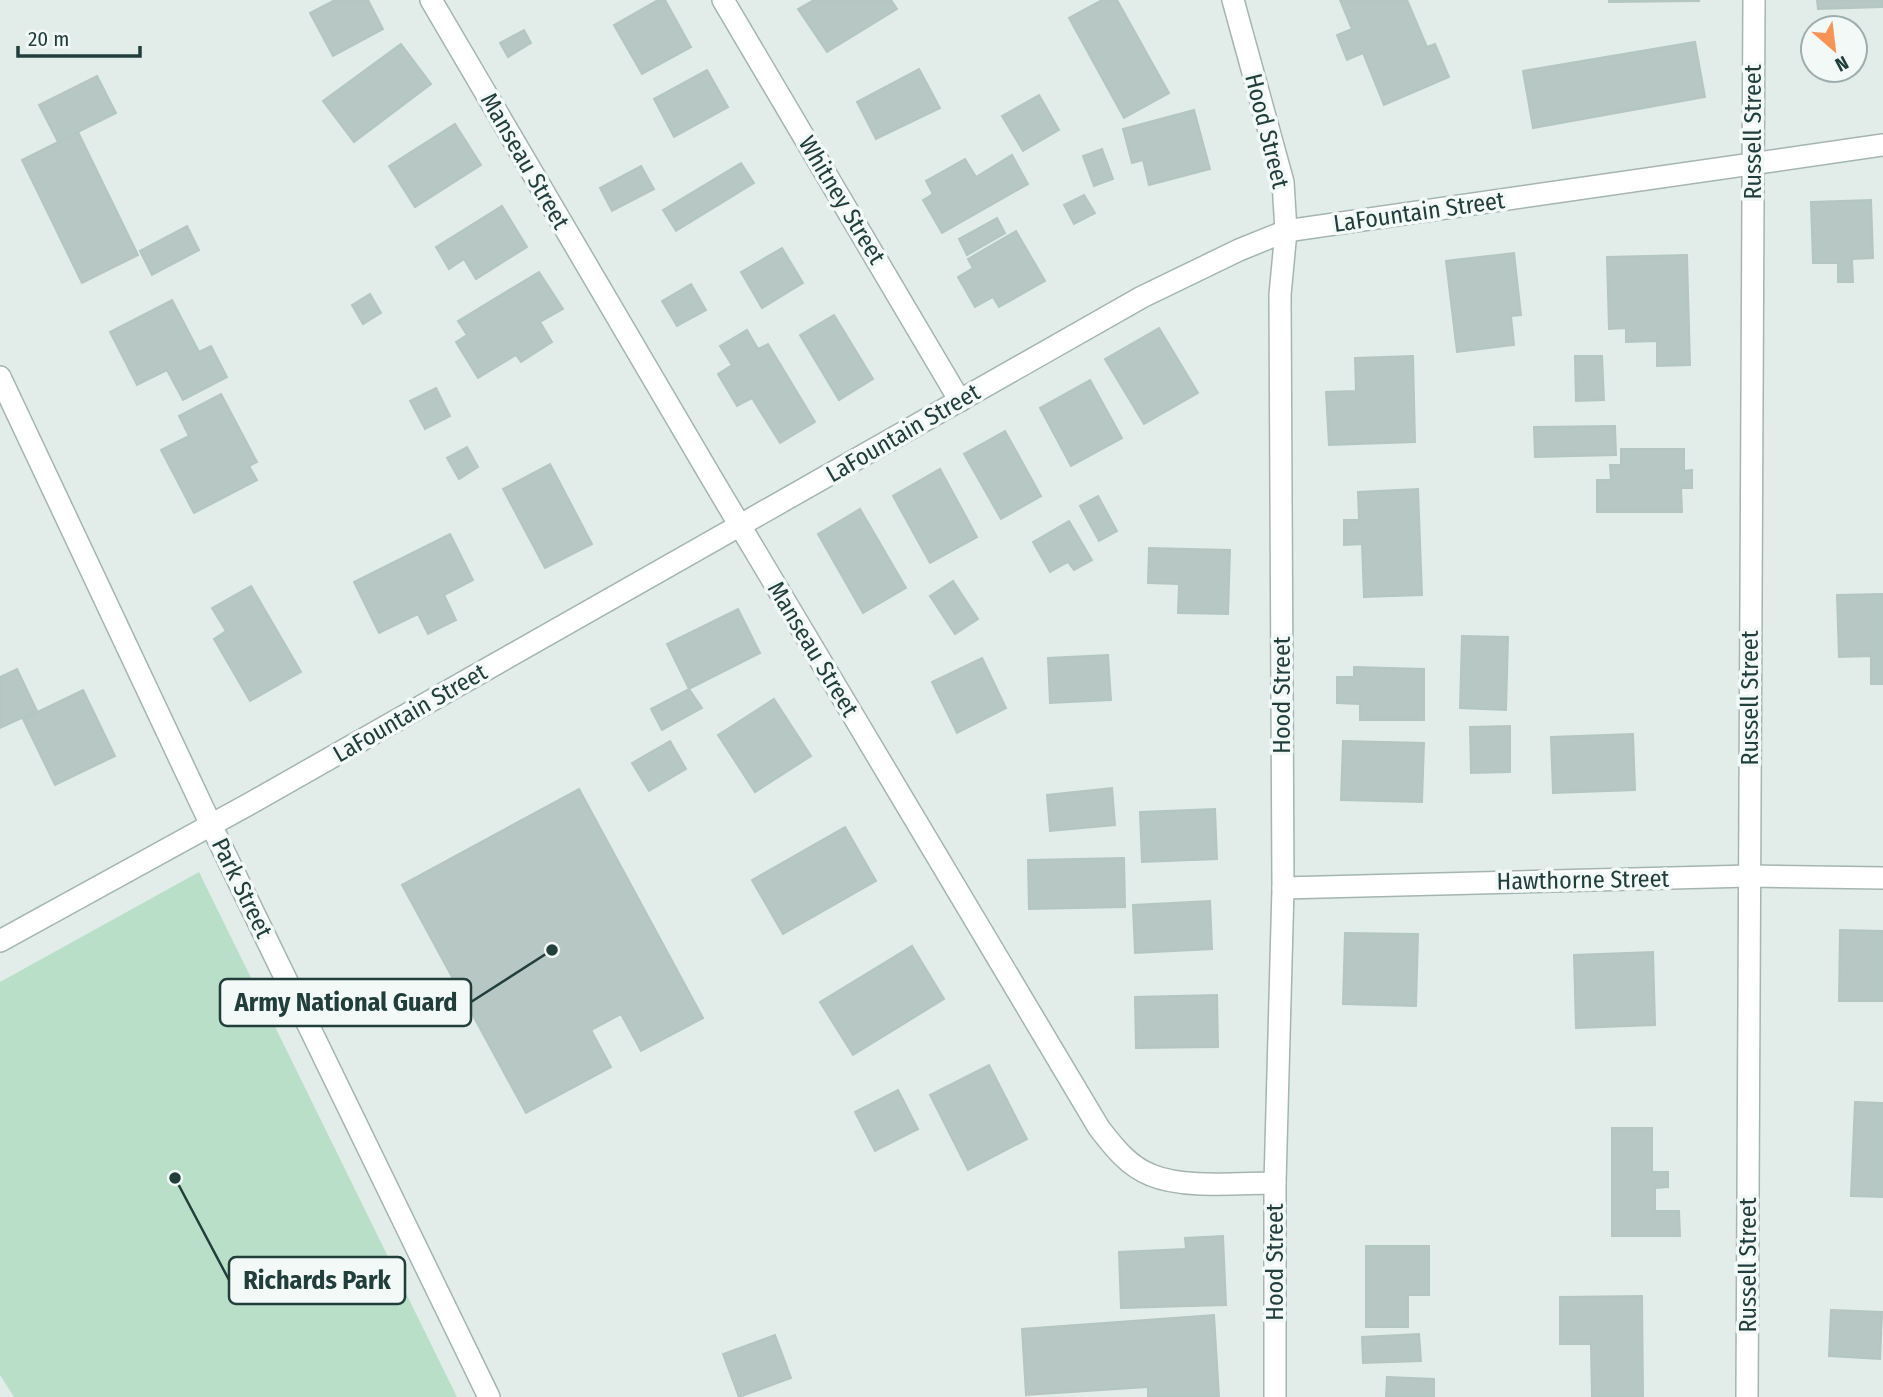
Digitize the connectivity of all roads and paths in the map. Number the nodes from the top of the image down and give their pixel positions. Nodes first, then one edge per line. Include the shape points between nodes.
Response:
1 (431, 0) edge
2 (723, 0) edge
3 (1233, 0) edge
4 (1754, 0) edge
5 (1883, 145) edge
6 (1752, 163) junction
7 (1286, 231) junction
8 (0, 377) edge
9 (960, 401) junction
10 (740, 526) junction
11 (211, 825) junction
12 (1750, 876) junction
13 (1883, 878) edge
14 (1283, 888) junction
15 (0, 941) edge
16 (1275, 1182) junction
17 (489, 1397) edge
18 (1275, 1397) edge
19 (1747, 1397) edge

1 - 10 street, Manseau Street
2 - 9 street, Whitney Street
3 - 7 street, Hood Street via 1283,183
4 - 6 street, Russell Street
5 - 6 street, LaFountain Street
6 - 7 street, LaFountain Street
6 - 12 street, Russell Street
7 - 9 street, LaFountain Street via 1142,297
7 - 14 street, Hood Street via 1280,295
8 - 11 street, Park Street
9 - 10 street, LaFountain Street
10 - 11 street, LaFountain Street
10 - 16 street, Manseau Street via 1115,1149 1151,1175 1174,1181
11 - 15 street, LaFountain Street
11 - 17 street, Park Street
12 - 13 street, Hawthorne Street
12 - 14 street, Hawthorne Street
12 - 19 street, Russell Street
14 - 16 street, Hood Street
16 - 18 street, Hood Street

